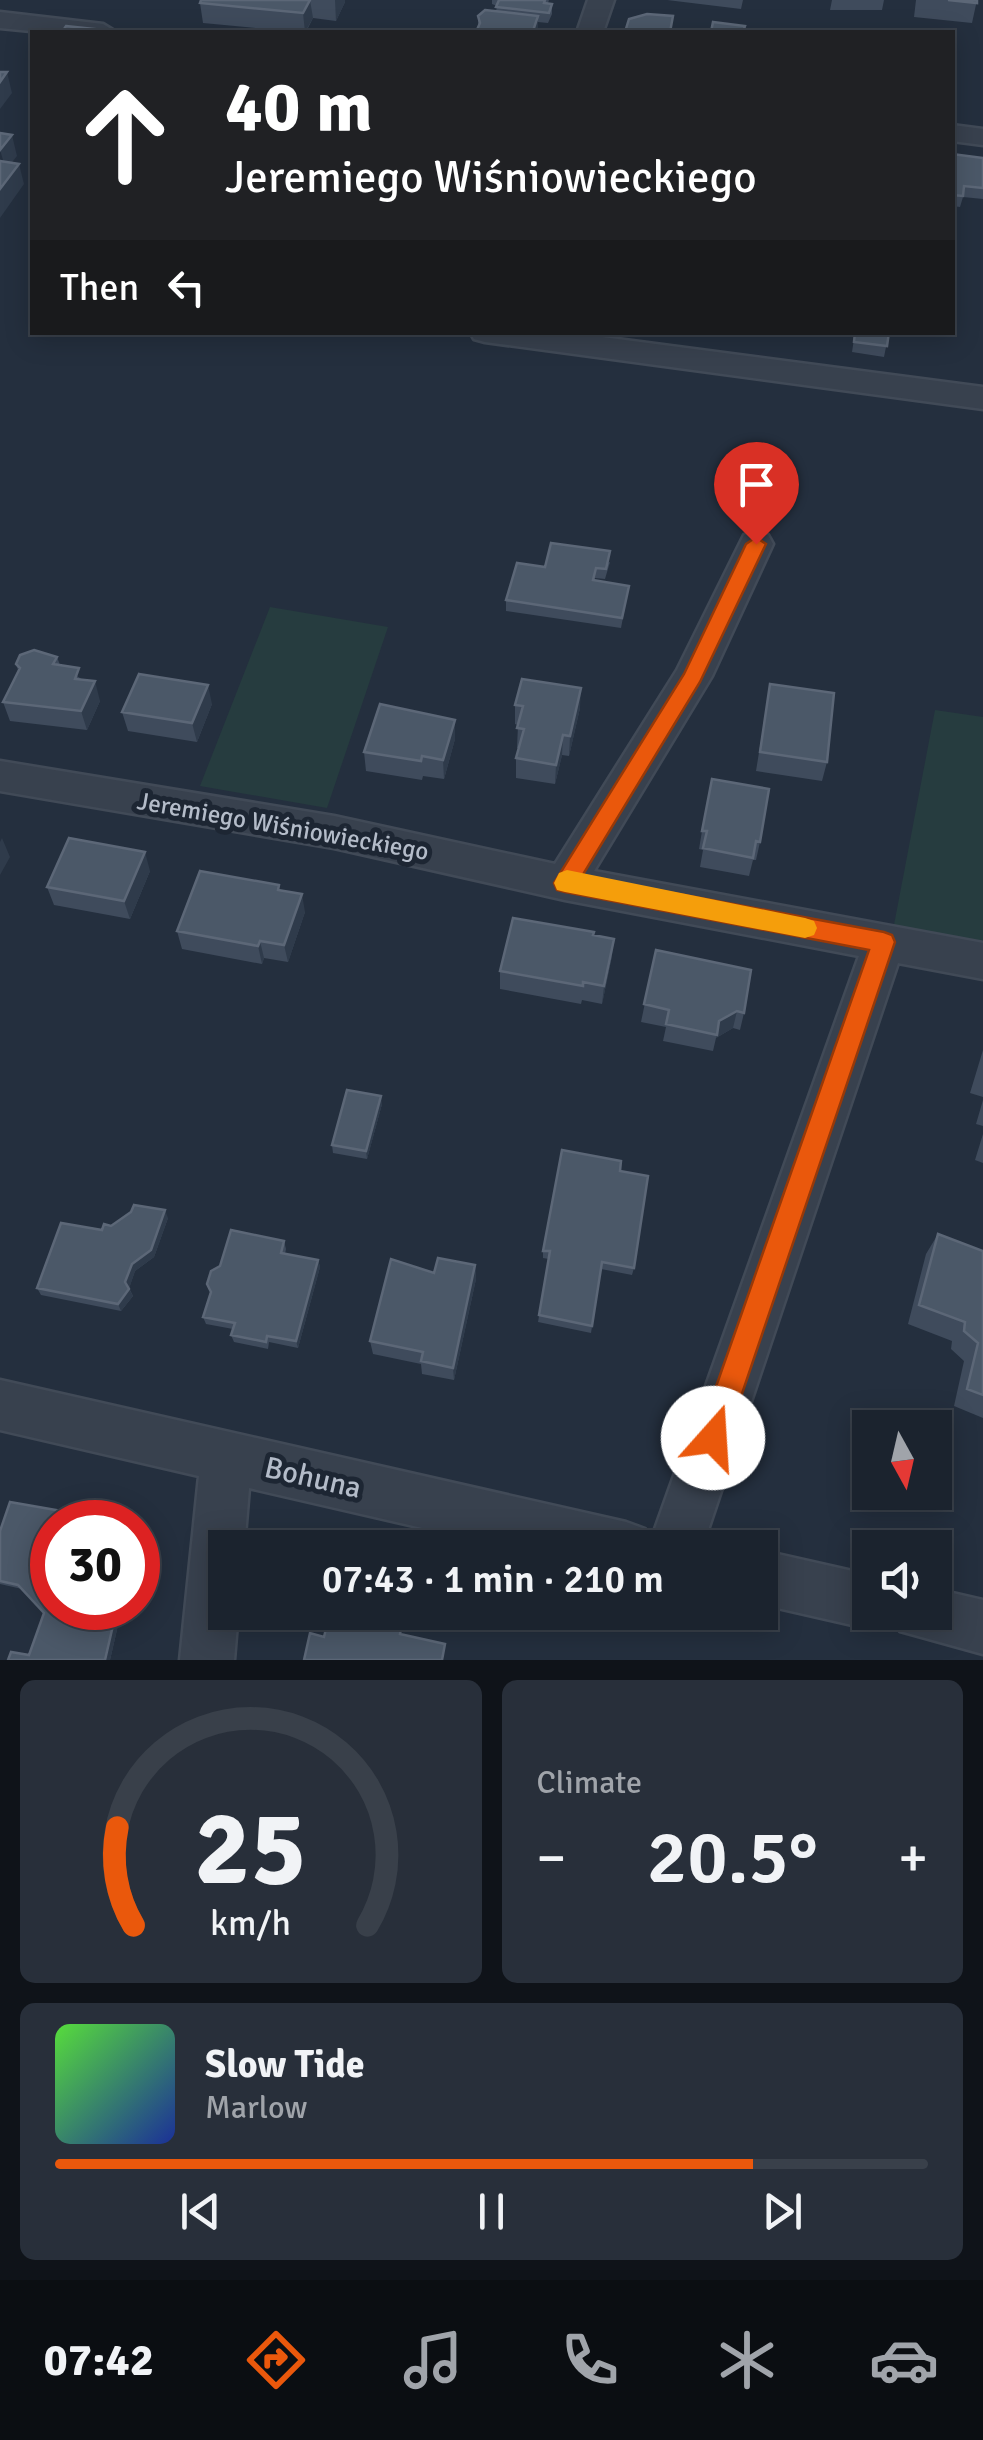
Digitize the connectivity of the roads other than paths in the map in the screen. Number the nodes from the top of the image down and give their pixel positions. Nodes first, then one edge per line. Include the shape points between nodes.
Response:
1 (28, 0) edge
2 (602, 0) edge
3 (2, 23) edge
4 (81, 30) edge
5 (591, 30) edge
6 (955, 133) edge
7 (983, 137) edge
8 (525, 335) edge
9 (983, 398) edge
10 (756, 544) dead end
11 (0, 776) edge
12 (565, 883) junction
13 (884, 942) junction
14 (983, 962) edge
15 (0, 1405) edge
16 (226, 1458) junction
17 (546, 1530) edge
18 (681, 1530) edge
19 (778, 1581) edge
20 (852, 1598) edge
21 (952, 1620) edge
22 (983, 1627) edge
23 (206, 1660) edge

1 - 3 street
2 - 5 street
3 - 4 street
6 - 7 street
8 - 9 street
10 - 12 street via 693,676
11 - 12 street, Jeremiego Wiśniowieckiego via 334,832
12 - 13 street, Jeremiego Wiśniowieckiego
13 - 14 street, Jeremiego Wiśniowieckiego
13 - 18 street
15 - 16 street, Bohuna
16 - 17 street, Bohuna
16 - 23 street
19 - 20 street
21 - 22 street

